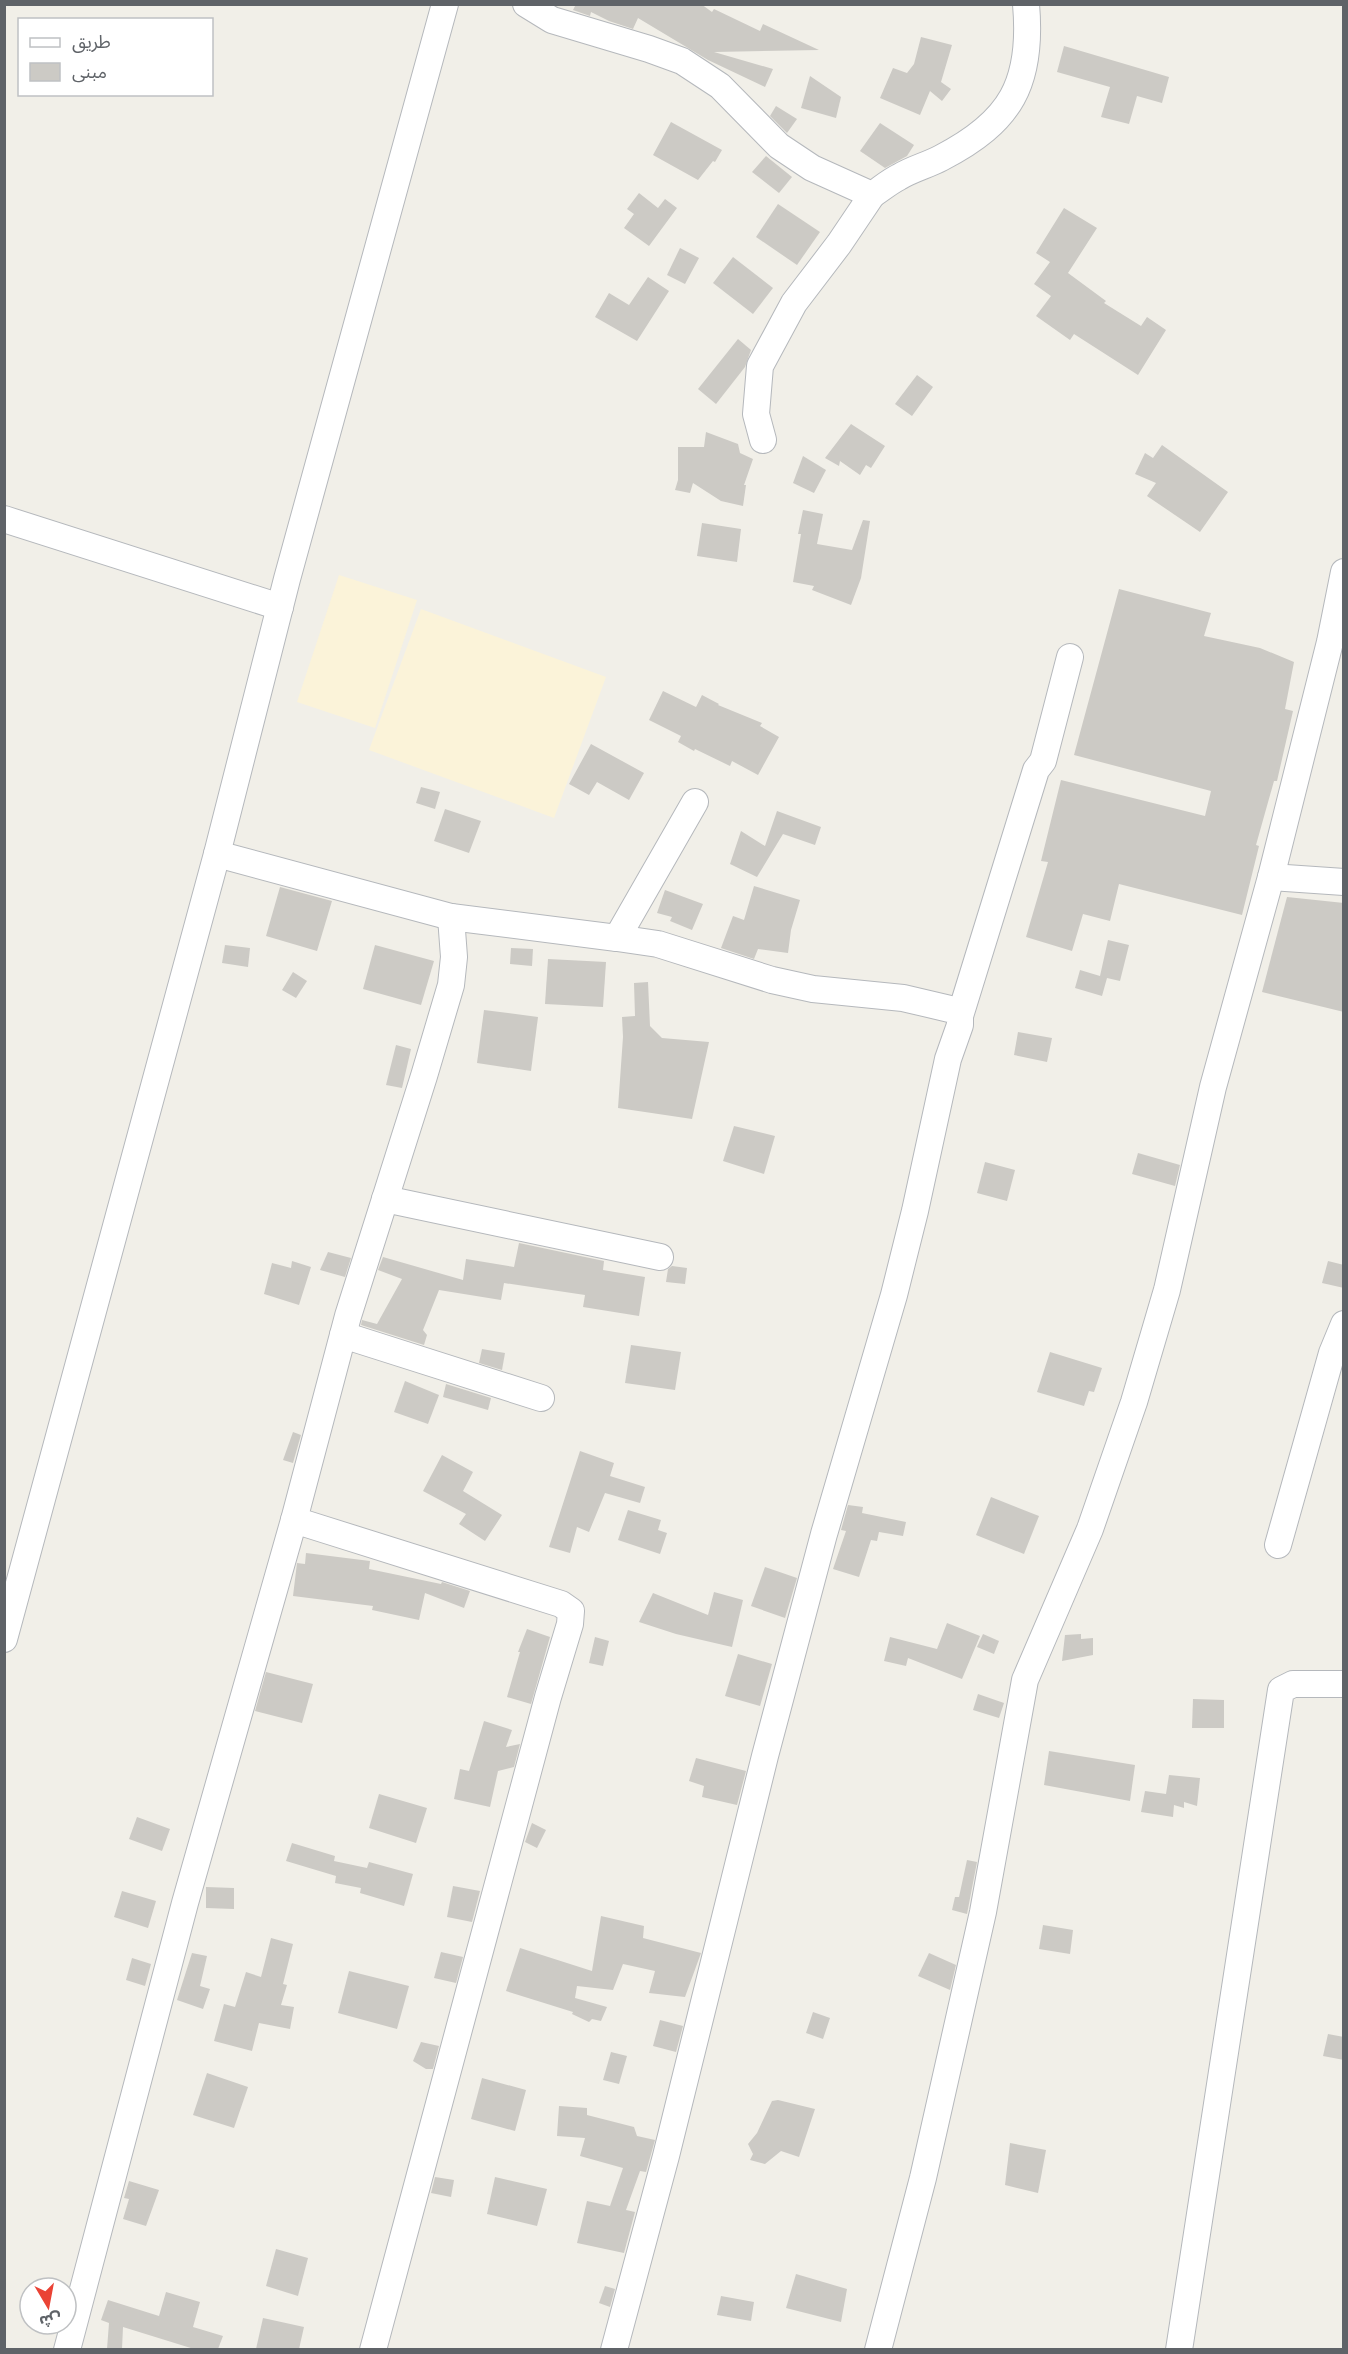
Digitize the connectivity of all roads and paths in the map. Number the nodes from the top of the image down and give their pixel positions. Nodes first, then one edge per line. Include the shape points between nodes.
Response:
1 (445, 4) edge
2 (526, 4) edge
3 (1026, 4) edge
4 (872, 195) junction
5 (763, 440) dead end
6 (4, 519) edge
7 (1344, 572) edge
8 (280, 607) junction
9 (1070, 657) dead end
10 (695, 802) dead end
11 (217, 854) junction
12 (1270, 877) junction
13 (1344, 882) edge
14 (451, 917) junction
15 (617, 938) junction
16 (960, 1016) junction
17 (385, 1199) junction
18 (660, 1257) dead end
19 (1344, 1324) edge
20 (343, 1335) junction
21 (541, 1398) dead end
22 (294, 1520) junction
23 (1278, 1545) dead end
24 (4, 1639) edge
25 (1344, 1684) edge
26 (67, 2349) edge
27 (373, 2349) edge
28 (614, 2349) edge
29 (878, 2349) edge
30 (1179, 2349) edge

1 - 8 street
2 - 4 street via 552,20 682,61 720,86 779,146 813,168
3 - 4 street via 1028,30 1021,81 1008,108 987,130
4 - 5 street via 794,303 760,366 756,414
6 - 8 street
7 - 12 street
8 - 11 street
9 - 16 street via 1043,761 1036,770
10 - 15 street
11 - 14 street
11 - 24 street
12 - 13 street
12 - 29 street via 1213,1087 1167,1290 1134,1402 1090,1529 1025,1680 983,1912
14 - 15 street
14 - 17 street via 451,985
15 - 16 street via 681,950 772,980 813,989 903,998
16 - 28 street via 894,1295 812,1578
17 - 18 street
17 - 20 street
19 - 23 street via 1332,1353
20 - 21 street
20 - 22 street
22 - 26 street via 184,1903
22 - 27 street via 549,1600 571,1611
25 - 30 street via 1293,1684 1281,1690

